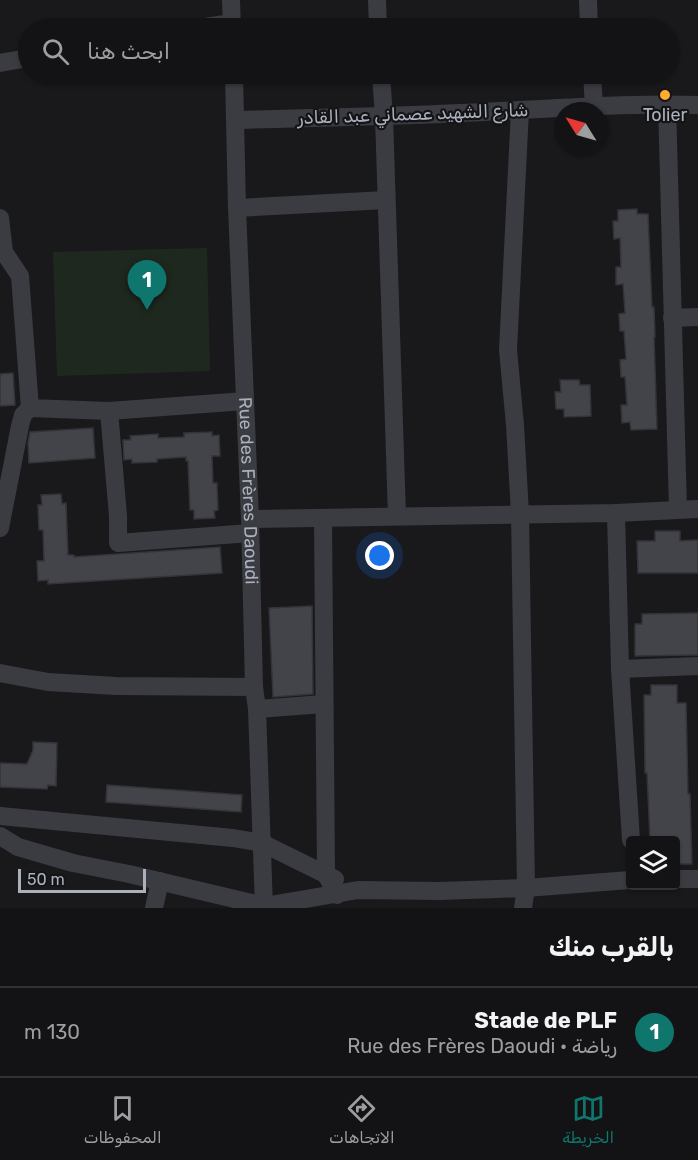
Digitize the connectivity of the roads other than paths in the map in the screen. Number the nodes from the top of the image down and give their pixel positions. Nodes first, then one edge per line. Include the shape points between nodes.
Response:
1 (231, 0) edge
2 (376, 0) edge
3 (588, 0) edge
4 (232, 18) edge
5 (377, 18) edge
6 (589, 18) edge
7 (18, 60) edge
8 (0, 63) edge
9 (234, 84) edge
10 (382, 84) edge
11 (593, 84) edge
12 (594, 102) edge
13 (667, 104) junction
14 (698, 105) edge
15 (608, 106) edge
16 (554, 109) edge
17 (520, 111) junction
18 (384, 117) junction
19 (236, 120) junction
20 (386, 200) junction
21 (237, 208) junction
22 (0, 218) edge
23 (2, 253) edge
24 (698, 317) edge
25 (672, 318) junction
26 (245, 401) junction
27 (30, 408) junction
28 (109, 411) junction
29 (9, 437) edge
30 (698, 509) edge
31 (678, 510) junction
32 (616, 513) junction
33 (520, 514) junction
34 (397, 516) junction
35 (323, 518) junction
36 (0, 525) edge
37 (250, 526) junction
38 (698, 666) edge
39 (620, 669) junction
40 (0, 673) edge
41 (254, 687) junction
42 (324, 704) junction
43 (257, 709) junction
44 (0, 816) edge
45 (0, 836) edge
46 (631, 836) edge
47 (262, 843) junction
48 (326, 874) junction
49 (680, 879) edge
50 (698, 879) edge
51 (626, 880) edge
52 (159, 881) junction
53 (526, 888) junction
54 (358, 890) junction
55 (337, 895) junction
56 (264, 907) edge
57 (154, 908) edge
58 (523, 908) edge

1 - 4 street
2 - 5 street
3 - 6 street
7 - 8 street
9 - 19 street, Rue des Frères Daoudi
10 - 18 street
11 - 12 street
13 - 14 street, شارع الشهيد عصماني عبد القادر
13 - 15 street, شارع الشهيد عصماني عبد القادر
13 - 25 street
16 - 17 street, شارع الشهيد عصماني عبد القادر
17 - 18 street, شارع الشهيد عصماني عبد القادر
17 - 33 street via 508,350
18 - 19 street, شارع الشهيد عصماني عبد القادر
18 - 20 street
19 - 21 street, Rue des Frères Daoudi
20 - 21 street
20 - 34 street
21 - 26 street, Rue des Frères Daoudi
22 - 23 street
23 - 27 street via 20,276
24 - 25 street
25 - 31 street
26 - 28 street
26 - 37 street, Rue des Frères Daoudi
27 - 28 street
27 - 29 street
28 - 37 street via 118,543
29 - 36 street
30 - 31 street
31 - 32 street
32 - 33 street
32 - 39 street
33 - 34 street
33 - 53 street
34 - 35 street
35 - 37 street
35 - 42 street
37 - 41 street, Rue des Frères Daoudi
38 - 39 street
39 - 46 street
40 - 41 street via 48,682 116,686
41 - 43 street, Rue des Frères Daoudi
42 - 43 street
42 - 48 street
43 - 47 street, Rue des Frères Daoudi
44 - 47 street
45 - 52 street via 18,847 73,863
47 - 48 street
47 - 56 street, Rue des Frères Daoudi
48 - 54 street
48 - 55 street
49 - 50 street
51 - 53 street
52 - 56 street
52 - 57 street
53 - 54 street
53 - 58 street
54 - 55 street
55 - 56 street

